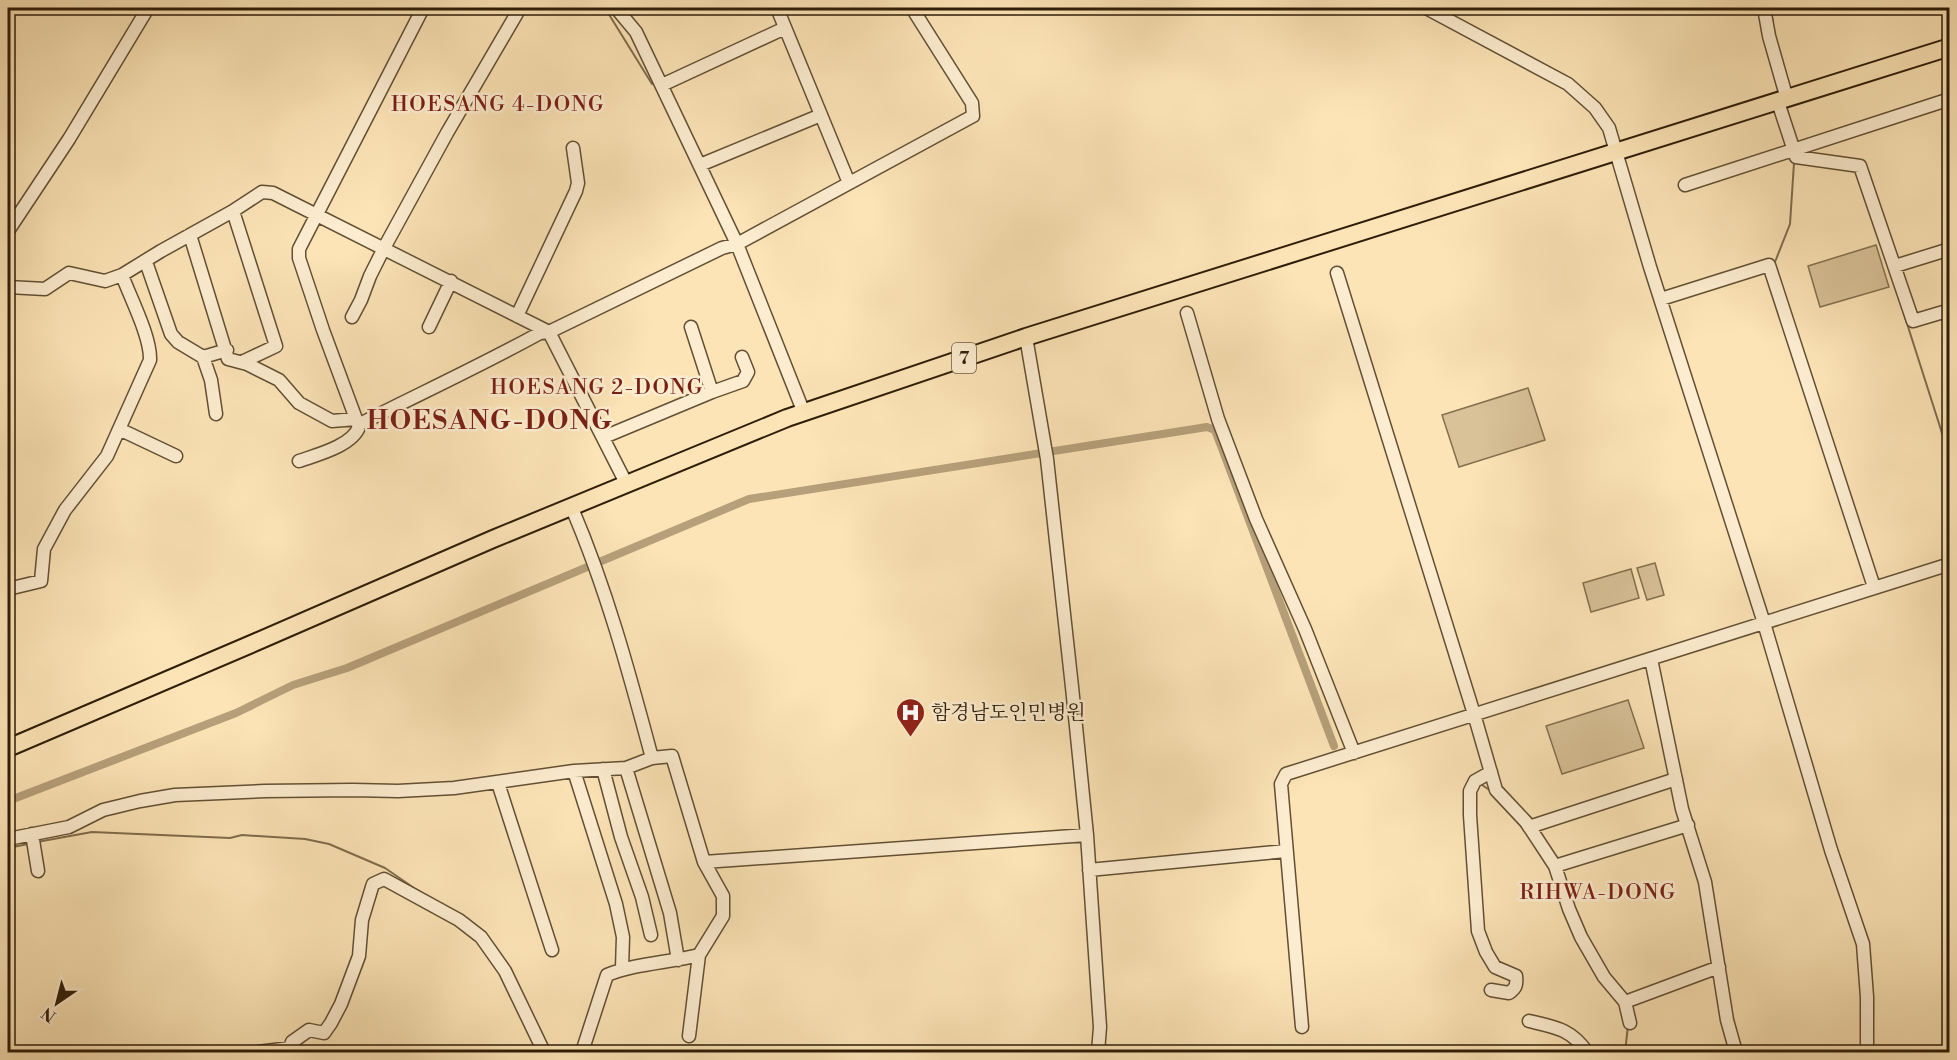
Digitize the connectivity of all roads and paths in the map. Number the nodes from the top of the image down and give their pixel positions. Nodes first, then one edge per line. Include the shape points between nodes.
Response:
1 (148, 8) edge
2 (423, 8) edge
3 (520, 8) edge
4 (616, 8) edge
5 (777, 8) edge
6 (912, 8) edge
7 (1426, 8) edge
8 (1764, 8) edge
9 (785, 28) junction
10 (1950, 47) edge
11 (662, 85) junction
12 (1950, 99) edge
13 (1782, 100) junction
14 (821, 116) junction
15 (573, 148) dead end
16 (1794, 150) junction
17 (1617, 152) junction
18 (700, 165) junction
19 (849, 183) junction
20 (1685, 185) dead end
21 (233, 211) junction
22 (315, 214) junction
23 (8, 231) edge
24 (190, 235) junction
25 (737, 244) junction
26 (384, 248) junction
27 (1950, 249) edge
28 (146, 261) junction
29 (1895, 266) junction
30 (1337, 273) dead end
31 (122, 275) junction
32 (451, 281) junction
33 (8, 287) edge
34 (1661, 299) junction
35 (1950, 310) edge
36 (1187, 313) dead end
37 (517, 316) junction
38 (351, 317) dead end
39 (429, 327) dead end
40 (691, 327) dead end
41 (549, 332) junction
42 (1026, 338) junction
43 (227, 350) junction
44 (203, 357) junction
45 (742, 357) dead end
46 (242, 362) junction
47 (712, 392) junction
48 (804, 413) junction
49 (216, 414) dead end
50 (357, 422) junction
51 (119, 429) junction
52 (604, 437) junction
53 (176, 456) dead end
54 (299, 461) dead end
55 (626, 483) junction
56 (571, 506) junction
57 (1950, 564) edge
58 (1874, 587) junction
59 (8, 589) edge
60 (1764, 623) junction
61 (1651, 659) junction
62 (1474, 714) junction
63 (8, 747) edge
64 (1354, 753) junction
65 (652, 758) junction
66 (626, 768) junction
67 (603, 769) junction
68 (574, 771) junction
69 (1491, 772) junction
70 (1676, 779) junction
71 (498, 783) junction
72 (1688, 825) junction
73 (1529, 827) junction
74 (1087, 835) junction
75 (32, 836) junction
76 (8, 839) edge
77 (1286, 851) junction
78 (704, 862) junction
79 (1555, 866) junction
80 (1089, 870) junction
81 (38, 871) dead end
82 (651, 935) dead end
83 (552, 950) dead end
84 (699, 955) junction
85 (678, 960) junction
86 (622, 968) junction
87 (1719, 968) junction
88 (1491, 990) dead end
89 (1625, 1002) junction
90 (1529, 1021) dead end
91 (1630, 1023) dead end
92 (1302, 1027) dead end
93 (689, 1036) dead end
94 (292, 1050) edge
95 (258, 1053) edge
96 (544, 1053) edge
97 (582, 1053) edge
98 (1098, 1053) edge
99 (1587, 1053) edge
100 (1736, 1053) edge
101 (1867, 1053) edge

1 - 23 street
2 - 22 street
3 - 26 street
4 - 11 street via 636,32
5 - 9 street
6 - 19 street via 972,103 973,116
7 - 17 street via 1576,91 1605,121
8 - 13 street
9 - 11 street
9 - 14 street
10 - 13 highway, 7
11 - 18 street
12 - 16 street
13 - 16 street
13 - 17 highway, 7
14 - 18 street
14 - 19 street
15 - 37 street via 576,191
16 - 20 street
16 - 29 street via 1796,157 1860,166
17 - 34 street
17 - 42 highway, 7
18 - 25 street
19 - 25 street
21 - 22 street via 262,192 273,193
21 - 24 street
21 - 46 street via 276,346
22 - 26 street
22 - 50 street via 299,249 299,258
24 - 28 street
24 - 43 street
25 - 41 street
25 - 48 street
26 - 32 street
26 - 38 street
27 - 29 street
28 - 31 street
28 - 44 street via 171,334
29 - 35 street via 1913,321
30 - 62 street
31 - 33 street via 105,281 69,273 45,289
31 - 51 street via 150,360
32 - 37 street
32 - 39 street
34 - 58 street via 1769,265
34 - 60 street
36 - 64 street via 1222,430
37 - 41 street
40 - 47 street
41 - 50 street
41 - 52 street
42 - 48 highway, 7
42 - 74 street via 1047,459
43 - 44 street
43 - 46 street via 228,359
44 - 49 street
45 - 47 street via 748,372 743,381
46 - 50 street via 279,380 299,403 332,421
47 - 52 street
48 - 55 highway, 7
50 - 54 street via 357,432 336,448
51 - 53 street
51 - 59 street via 106,456 65,510 44,549 41,581
52 - 55 street
55 - 56 highway, 7
56 - 63 highway, 7
56 - 65 street via 621,643
57 - 58 street
58 - 60 street
60 - 61 street
60 - 101 street via 1863,945 1868,997
61 - 62 street
61 - 70 street
62 - 64 street
62 - 69 street
64 - 77 street via 1282,778
65 - 66 street
65 - 78 street via 672,756
66 - 67 street
66 - 85 street via 670,913
67 - 68 street
67 - 82 street
68 - 71 street
68 - 86 street via 616,904 623,937
69 - 73 street via 1496,790
69 - 88 street via 1475,781 1470,791 1478,931 1495,968 1516,976 1517,983 1509,993
70 - 72 street
70 - 73 street
71 - 75 street via 398,791 175,795 103,810 69,827
71 - 83 street
72 - 79 street
72 - 87 street via 1705,882
73 - 79 street
74 - 78 street
74 - 80 street
75 - 76 street
75 - 81 street
77 - 80 street
77 - 92 street
78 - 84 street via 723,896 723,916
79 - 89 street via 1569,909 1593,960
80 - 98 street via 1100,1027
84 - 85 street
84 - 93 street
85 - 86 street
86 - 97 street via 607,975
87 - 89 street
87 - 100 street
89 - 91 street
90 - 99 street via 1563,1029
94 - 95 street
94 - 96 street via 292,1041 309,1030 324,1033 332,1023 359,956 362,920 372,887 384,879 459,920 481,937 506,971

